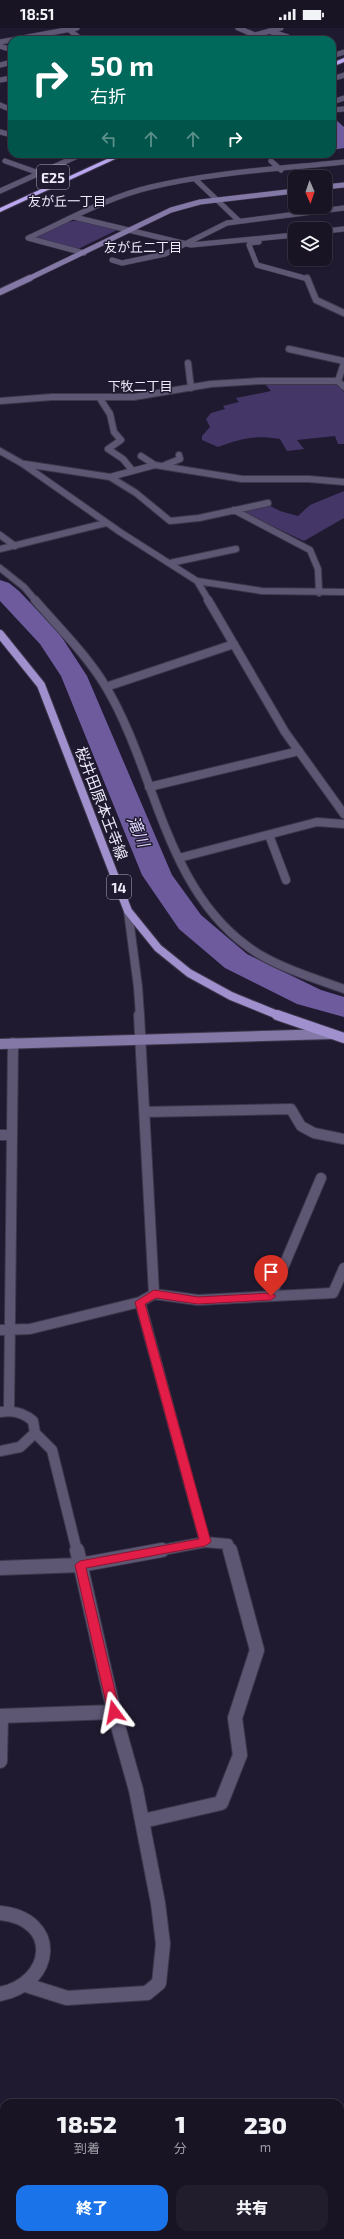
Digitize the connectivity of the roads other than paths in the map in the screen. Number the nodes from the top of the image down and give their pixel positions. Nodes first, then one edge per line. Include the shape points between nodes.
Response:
1 (77, 28) edge
2 (238, 28) edge
3 (282, 28) edge
4 (67, 29) edge
5 (269, 31) junction
6 (255, 35) junction
7 (31, 36) edge
8 (77, 36) edge
9 (251, 36) edge
10 (285, 36) edge
11 (6, 102) dead end
12 (0, 104) edge
13 (73, 158) edge
14 (97, 158) edge
15 (114, 158) edge
16 (5, 161) dead end
17 (271, 161) dead end
18 (344, 162) edge
19 (78, 166) dead end
20 (282, 170) junction
21 (39, 173) junction
22 (195, 179) junction
23 (344, 185) edge
24 (332, 186) edge
25 (0, 191) edge
26 (288, 192) edge
27 (217, 200) junction
28 (344, 208) edge
29 (0, 210) edge
30 (74, 217) junction
31 (239, 221) junction
32 (344, 229) edge
33 (332, 230) edge
34 (128, 231) junction
35 (288, 235) edge
36 (288, 239) edge
37 (182, 244) junction
38 (84, 253) junction
39 (112, 260) dead end
40 (0, 292) edge
41 (344, 313) edge
42 (289, 349) dead end
43 (344, 362) edge
44 (188, 363) dead end
45 (338, 381) junction
46 (344, 387) edge
47 (191, 388) junction
48 (99, 397) junction
49 (0, 401) edge
50 (0, 451) edge
51 (179, 455) dead end
52 (141, 456) dead end
53 (23, 464) junction
54 (155, 465) junction
55 (164, 466) junction
56 (132, 470) junction
57 (110, 477) junction
58 (344, 482) edge
59 (268, 503) dead end
60 (234, 510) junction
61 (106, 523) junction
62 (0, 535) edge
63 (15, 546) junction
64 (0, 549) edge
65 (236, 549) dead end
66 (170, 563) junction
67 (0, 568) edge
68 (197, 581) junction
69 (344, 592) edge
70 (318, 593) junction
71 (0, 634) edge
72 (234, 644) junction
73 (106, 687) junction
74 (299, 752) junction
75 (149, 787) junction
76 (344, 814) edge
77 (344, 824) edge
78 (269, 835) junction
79 (179, 858) junction
80 (286, 880) dead end
81 (128, 911) junction
82 (344, 990) edge
83 (333, 1034) junction
84 (344, 1038) edge
85 (140, 1040) junction
86 (0, 1044) edge
87 (13, 1044) junction
88 (144, 1112) junction
89 (0, 1135) edge
90 (11, 1135) junction
91 (344, 1140) edge
92 (321, 1178) dead end
93 (5, 1226) edge
94 (344, 1268) edge
95 (154, 1294) junction
96 (271, 1296) junction
97 (140, 1302) junction
98 (5, 1330) edge
99 (5, 1411) edge
100 (35, 1433) junction
101 (0, 1451) edge
102 (205, 1542) junction
103 (80, 1565) junction
104 (0, 1568) edge
105 (114, 1712) junction
106 (0, 1716) edge
107 (0, 1761) edge
108 (143, 1822) junction
109 (0, 1912) edge
110 (26, 1985) junction
111 (0, 1994) edge

1 - 4 street
2 - 6 street
3 - 5 street
4 - 7 street
4 - 8 street
5 - 6 street
5 - 10 street
6 - 9 street
11 - 12 street
13 - 21 street
14 - 19 highway, E25
15 - 29 highway, E25
16 - 21 street
17 - 20 street
18 - 20 street
20 - 22 street
21 - 25 street
22 - 27 street
22 - 30 street via 134,192
23 - 24 street
26 - 27 street
27 - 31 street
27 - 34 street via 171,210
28 - 31 street
30 - 34 street
30 - 38 street via 28,238
31 - 37 street via 214,228
32 - 33 street
34 - 37 street
34 - 38 street
35 - 37 street via 202,245
36 - 41 street via 255,242 249,245 257,265 306,277 316,300
37 - 39 street via 164,254 122,263
38 - 40 street
42 - 43 street
43 - 45 street
44 - 47 street
45 - 46 street
45 - 47 street via 260,381
47 - 48 street via 134,397
48 - 49 street
48 - 56 street via 110,414 114,432 121,440 108,448 124,459
50 - 53 street
51 - 55 street via 180,459
52 - 54 street
53 - 57 street
53 - 61 street
54 - 55 street
54 - 56 street
55 - 58 street via 242,479
56 - 57 street
57 - 60 street via 136,493 170,521
59 - 60 street
60 - 70 street via 310,550 318,568
61 - 63 street
61 - 66 street
62 - 63 street
63 - 64 street
65 - 66 street
66 - 68 street
67 - 73 street via 24,587 86,659
68 - 70 street via 255,590
68 - 72 street
69 - 70 street
71 - 81 main road, 桜井田原本王寺線 / 14 via 41,685
72 - 73 street
72 - 74 street
73 - 75 street via 142,762
74 - 75 street
74 - 76 street
75 - 79 street
77 - 78 street via 317,822
78 - 79 street
78 - 80 street
79 - 82 street via 209,910 248,947 289,968
81 - 83 main road, 桜井田原本王寺線 / 14 via 169,959 193,976 247,1003
81 - 85 street via 138,987
83 - 84 main road, 桜井田原本王寺線 / 14
83 - 85 street
85 - 87 street
85 - 88 street
86 - 87 street
87 - 90 street
88 - 91 street via 291,1109 301,1126 314,1133
88 - 95 street
89 - 90 street
90 - 93 street
92 - 96 street
93 - 98 street
94 - 96 street via 333,1293
95 - 96 street via 198,1300
95 - 97 street
97 - 98 street via 30,1329
97 - 102 street
98 - 99 street
99 - 100 street via 24,1413 33,1421
100 - 101 street via 28,1443 16,1450
100 - 103 street via 52,1450
102 - 103 street
102 - 108 street via 228,1544 257,1650 235,1718 240,1755 221,1803
103 - 104 street
103 - 105 street
105 - 106 street
105 - 108 street
106 - 107 street
108 - 110 street via 158,1903 162,1944 159,1983 147,1993 67,1998
109 - 110 street via 17,1915 32,1924 41,1938 43,1955 38,1972
110 - 111 street

